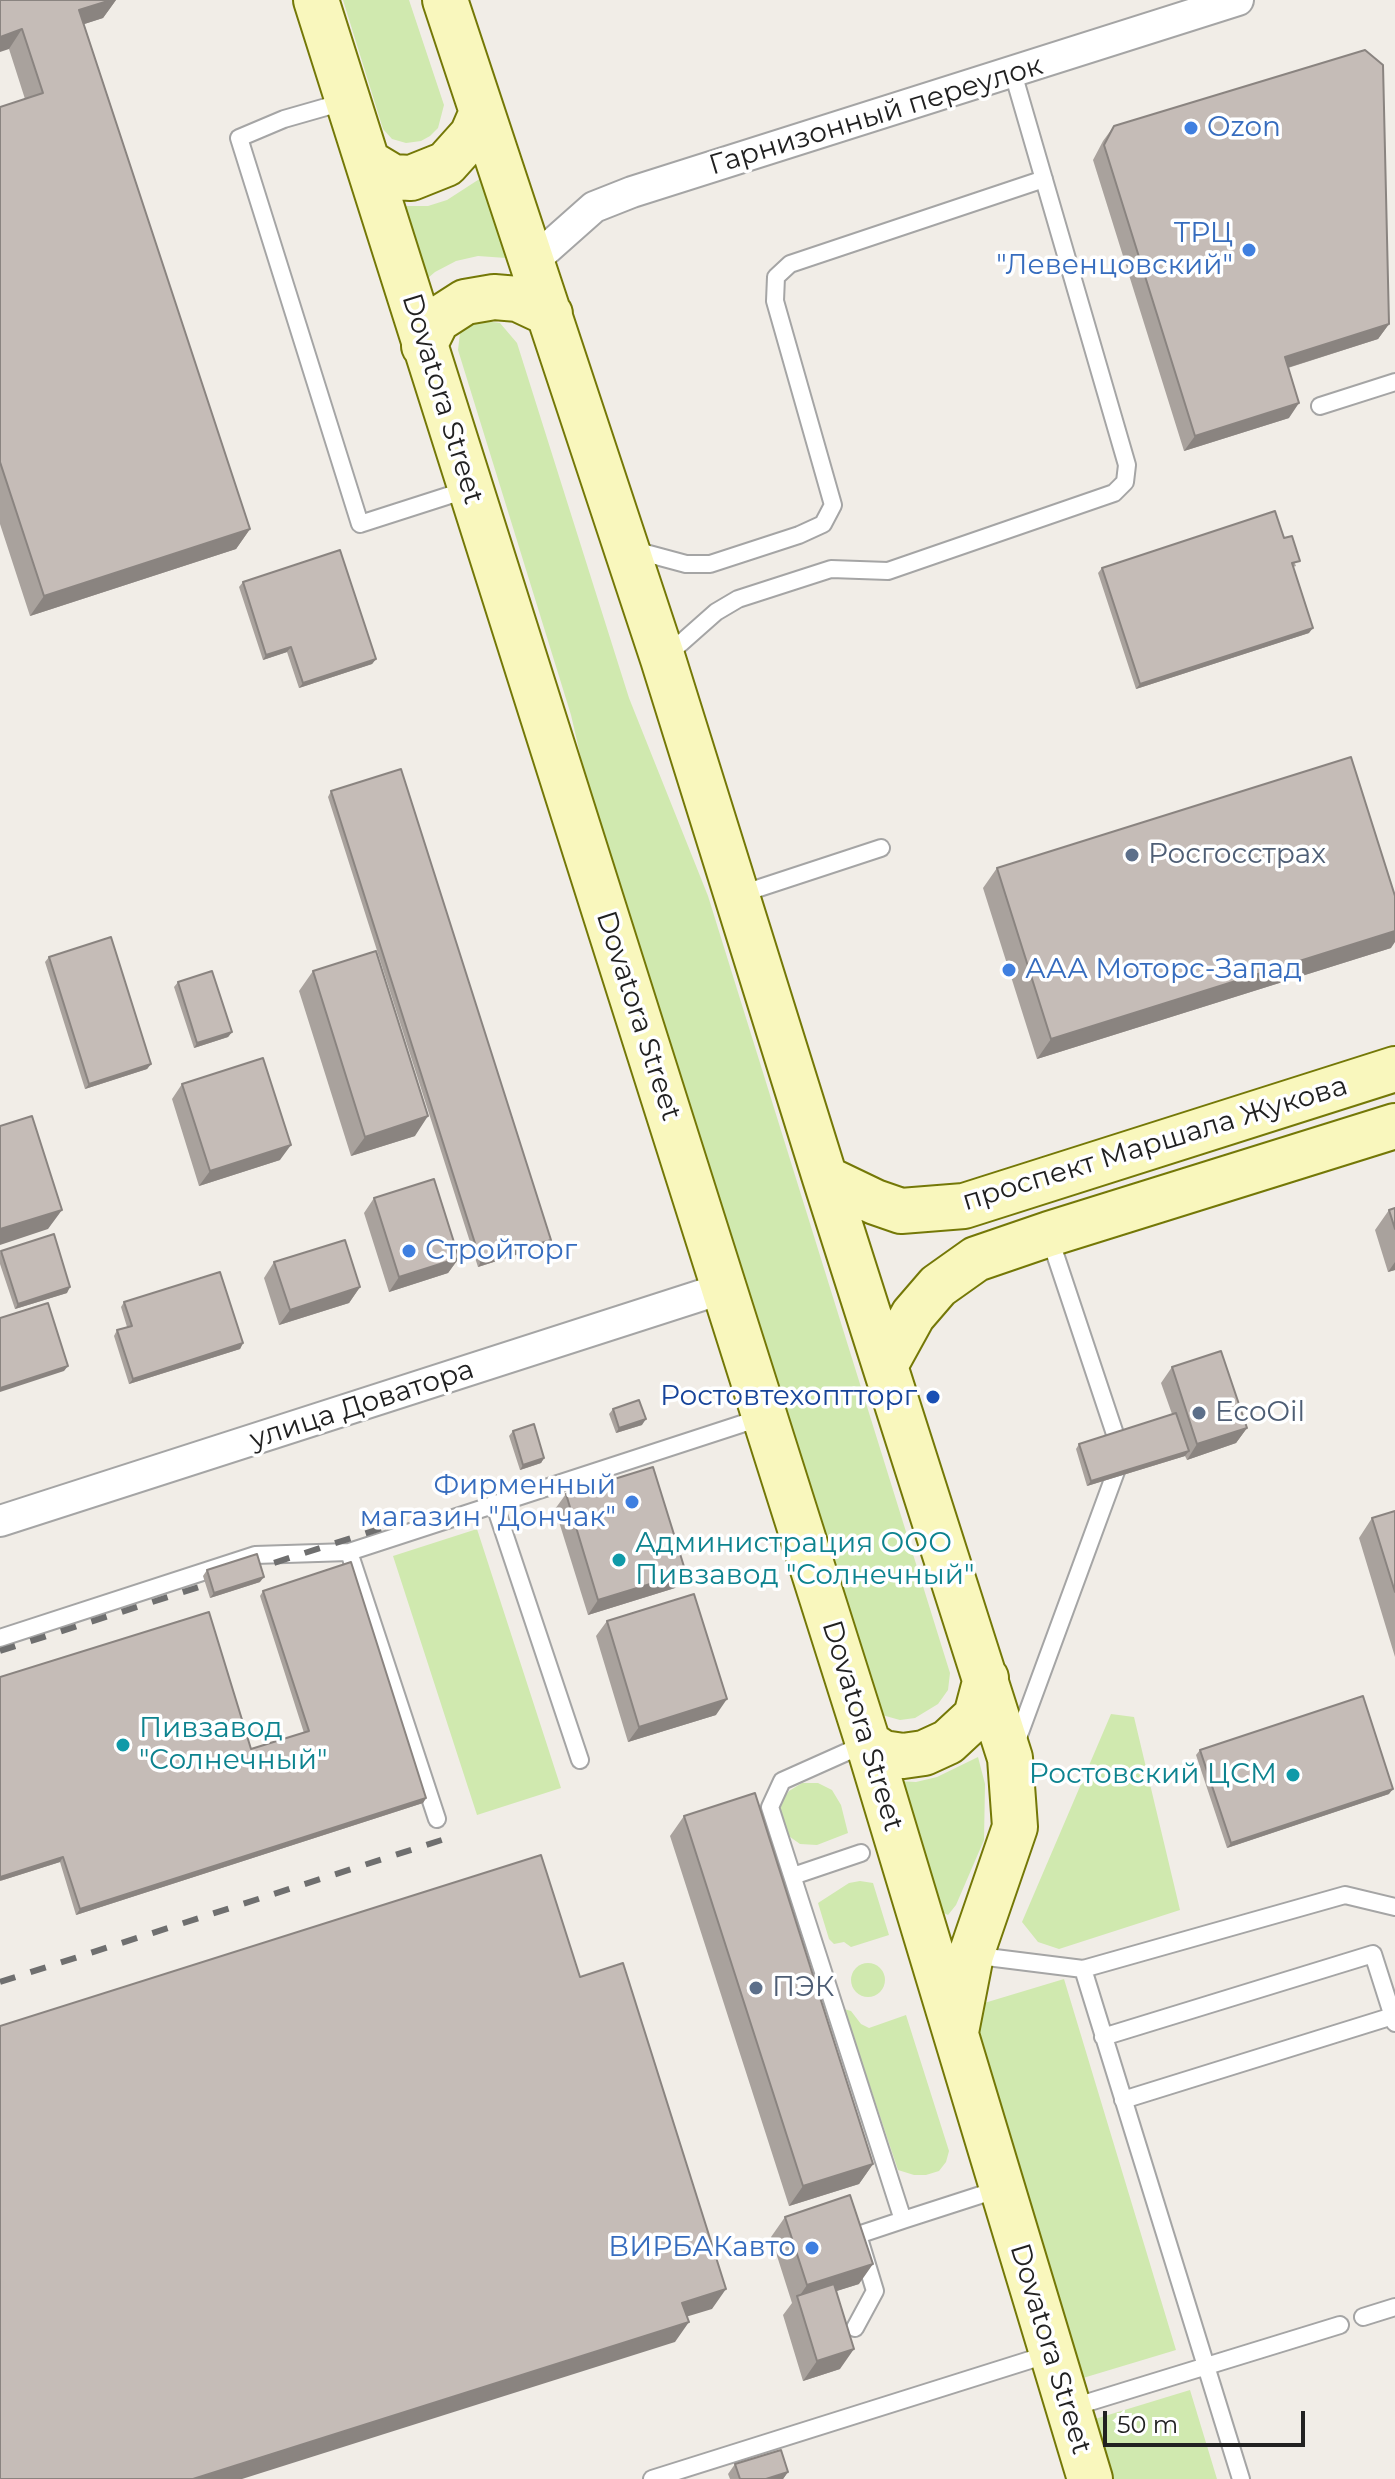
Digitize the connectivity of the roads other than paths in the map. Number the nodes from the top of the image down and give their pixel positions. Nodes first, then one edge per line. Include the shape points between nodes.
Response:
1 (316, 0) edge
2 (445, 0) edge
3 (1238, 0) edge
4 (1013, 73) junction
5 (348, 101) junction
6 (482, 112) junction
7 (368, 162) junction
8 (1044, 179) junction
9 (532, 262) junction
10 (550, 314) junction
11 (424, 346) junction
12 (1395, 382) edge
13 (1320, 406) dead end
14 (470, 489) junction
15 (627, 548) junction
16 (663, 659) junction
17 (881, 848) dead end
18 (737, 895) junction
19 (1395, 1069) edge
20 (1395, 1126) edge
21 (825, 1178) junction
22 (1049, 1234) junction
23 (724, 1288) junction
24 (886, 1364) junction
25 (764, 1417) junction
26 (494, 1503) junction
27 (0, 1521) edge
28 (349, 1552) junction
29 (0, 1638) edge
30 (986, 1678) junction
31 (868, 1743) junction
32 (1010, 1758) junction
33 (580, 1760) dead end
34 (437, 1819) dead end
35 (861, 1853) dead end
36 (793, 1876) junction
37 (1395, 1907) edge
38 (971, 1955) junction
39 (1083, 1969) junction
40 (1394, 2020) edge
41 (955, 2034) junction
42 (1103, 2037) junction
43 (1123, 2100) junction
44 (1001, 2188) junction
45 (903, 2220) junction
46 (1395, 2307) edge
47 (1363, 2317) dead end
48 (1340, 2325) dead end
49 (855, 2328) dead end
50 (1050, 2353) junction
51 (1206, 2366) junction
52 (1068, 2409) junction
53 (652, 2479) edge
54 (1090, 2479) edge
55 (1241, 2479) edge

1 - 5 street, Dovatora Street
2 - 6 street, Dovatora Street
3 - 4 street, Гарнизонный переулок
4 - 8 lane
4 - 9 street, Гарнизонный переулок via 632,192 594,207
5 - 7 street, Dovatora Street
5 - 14 lane via 239,138 360,524
6 - 7 street via 472,135 446,164 411,178 393,177
6 - 9 street, Dovatora Street
7 - 11 street, Dovatora Street
8 - 15 lane via 790,264 776,277 775,301 833,505 823,524 710,564 686,564
8 - 16 lane via 1127,465 1125,482 1114,493 888,571 831,569 738,599
9 - 10 street, Dovatora Street
10 - 11 street via 518,299 465,302 437,320
10 - 15 street, Dovatora Street
11 - 14 street, Dovatora Street
12 - 13 lane
14 - 23 street, Dovatora Street
15 - 16 street, Dovatora Street
16 - 18 street, Dovatora Street
17 - 18 lane
18 - 21 street, Dovatora Street
19 - 21 street, проспект Маршала Жукова via 964,1206 901,1211
20 - 22 street, проспект Маршала Жукова
21 - 24 street, Dovatora Street
22 - 24 street, проспект Маршала Жукова via 976,1259 938,1286 913,1315
22 - 32 lane via 1122,1455
23 - 25 street, Dovatora Street
23 - 27 street, улица Доватора
24 - 30 street, Dovatora Street
25 - 26 lane
25 - 31 street, Dovatora Street
26 - 28 lane
26 - 33 lane
28 - 29 lane via 255,1555
28 - 34 lane
30 - 31 street via 976,1716 948,1742 903,1756 883,1753
30 - 32 street, Dovatora Street
31 - 36 lane via 782,1781 770,1807
31 - 41 street, Dovatora Street
32 - 38 street, Dovatora Street via 1015,1827
35 - 36 lane
36 - 45 lane
37 - 39 lane via 1345,1895
38 - 39 lane
38 - 41 street, Dovatora Street
39 - 42 lane
40 - 42 lane via 1373,1954
40 - 43 lane
41 - 44 street, Dovatora Street
42 - 43 lane
43 - 51 lane
44 - 45 lane
44 - 50 street, Dovatora Street
45 - 49 lane via 858,2235 875,2291
46 - 47 lane
48 - 51 lane
50 - 52 street, Dovatora Street
50 - 53 lane
51 - 52 lane
51 - 55 lane
52 - 54 street, Dovatora Street

